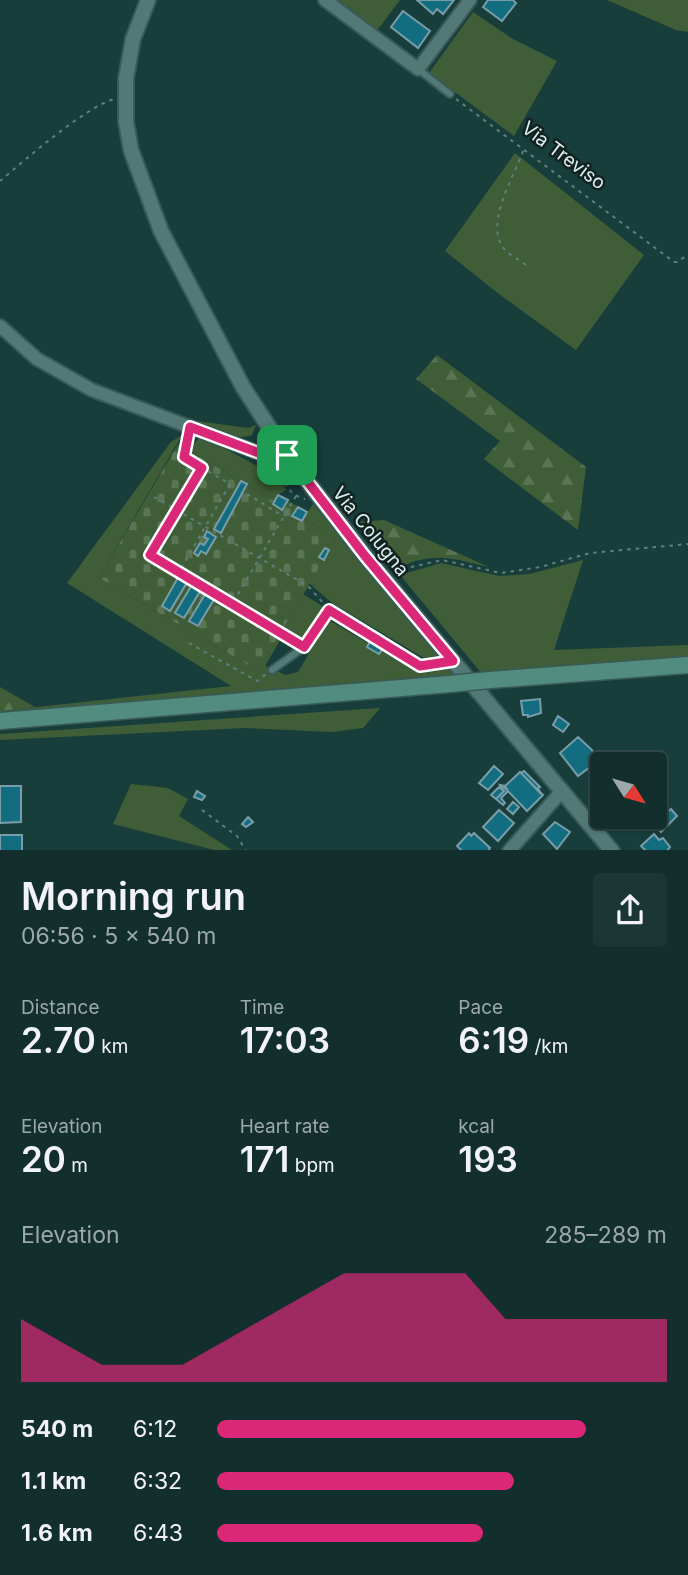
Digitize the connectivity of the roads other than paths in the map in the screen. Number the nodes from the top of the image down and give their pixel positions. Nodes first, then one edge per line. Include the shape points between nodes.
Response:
1 (148, 0) edge
2 (470, 0) edge
3 (328, 1) edge
4 (418, 69) junction
5 (450, 94) road end
6 (0, 326) edge
7 (287, 455) junction
8 (453, 661) junction
9 (688, 665) edge
10 (272, 670) road end
11 (0, 721) edge
12 (562, 791) junction
13 (509, 850) edge
14 (612, 850) edge

1 - 7 street, Via Colugna via 133,39 125,96 131,150 161,231 243,387
2 - 4 street
3 - 4 street
4 - 5 lane
6 - 7 street via 37,359 92,390 259,453
7 - 8 street, Via Colugna
8 - 10 lane via 420,666 329,610 304,647
8 - 12 street, Via Colugna
9 - 11 main road, bridge
12 - 13 street
12 - 14 street, Via Colugna

